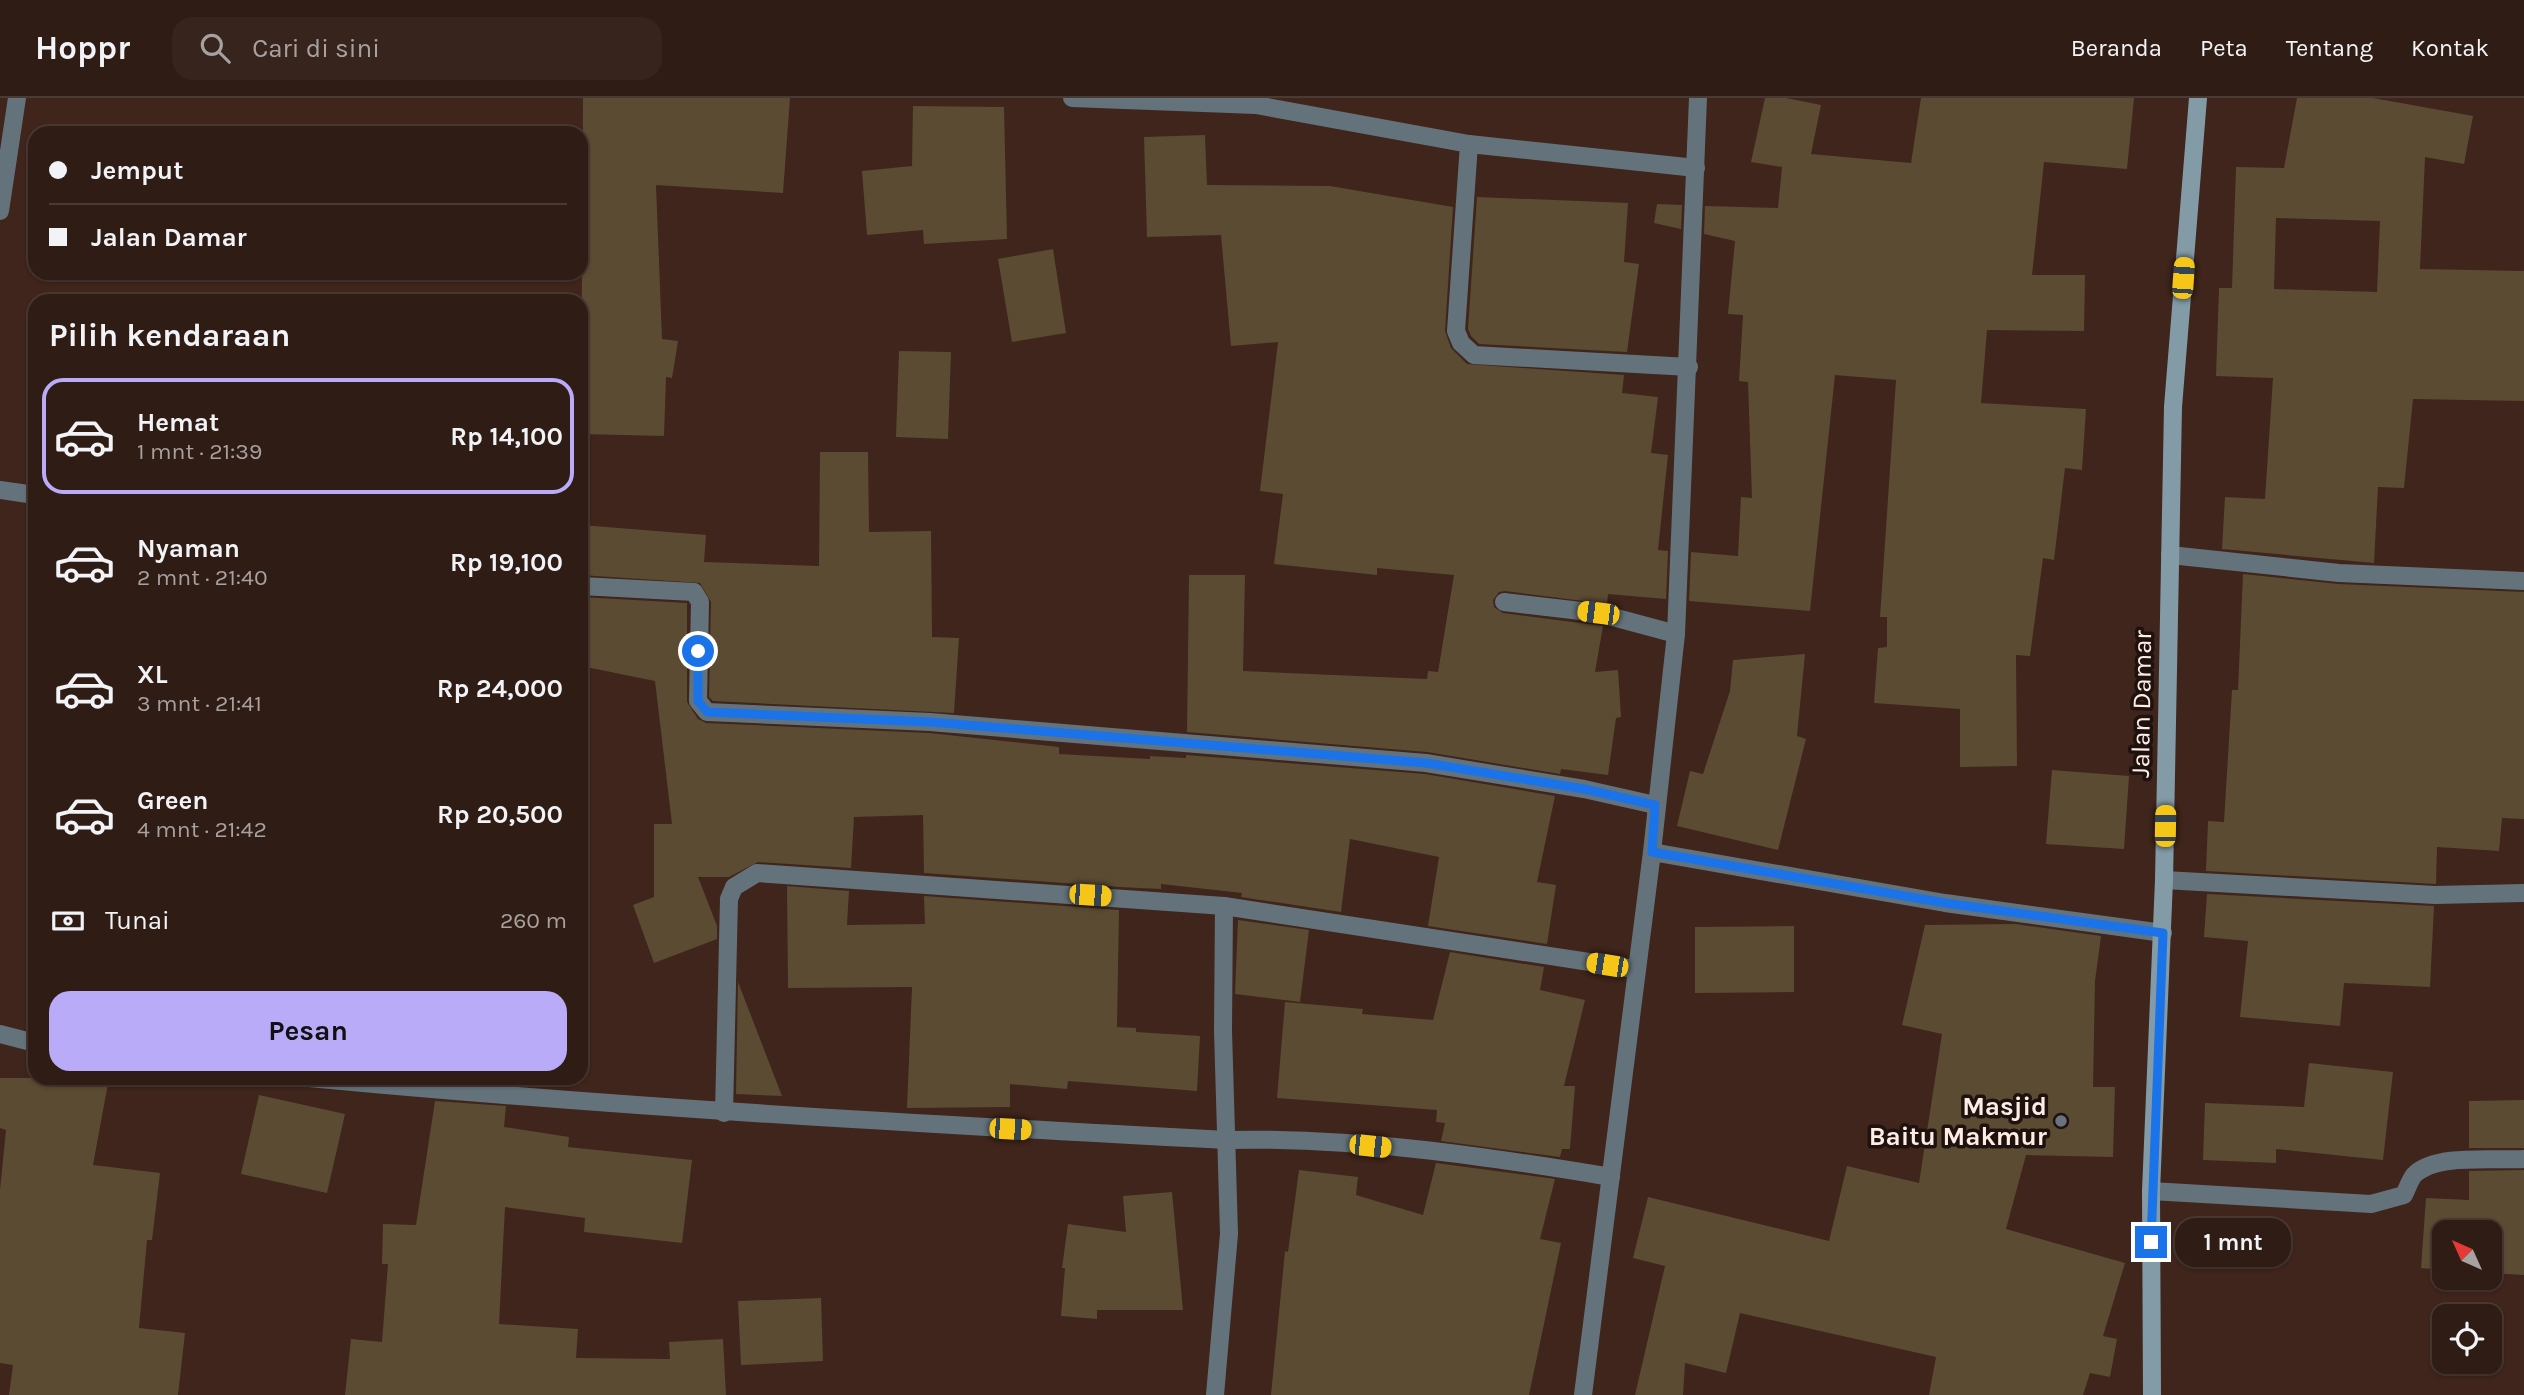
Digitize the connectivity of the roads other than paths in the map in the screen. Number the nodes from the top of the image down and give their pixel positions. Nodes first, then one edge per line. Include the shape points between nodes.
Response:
1 (17, 98) edge
2 (1072, 98) edge
3 (1698, 98) edge
4 (2197, 98) edge
5 (1469, 144) junction
6 (1696, 168) junction
7 (0, 211) edge
8 (1689, 367) junction
9 (0, 490) edge
10 (28, 494) edge
11 (2170, 555) junction
12 (2524, 581) edge
13 (588, 586) edge
14 (1504, 602) dead end
15 (1676, 634) junction
16 (1655, 805) junction
17 (1652, 852) junction
18 (2164, 880) junction
19 (2524, 893) edge
20 (1224, 906) junction
21 (2163, 933) junction
22 (1635, 969) junction
23 (0, 1034) edge
24 (28, 1041) edge
25 (394, 1085) edge
26 (724, 1112) junction
27 (1227, 1140) junction
28 (2524, 1159) edge
29 (1611, 1177) junction
30 (2151, 1191) junction
31 (1215, 1395) edge
32 (1583, 1395) edge
33 (2152, 1395) edge

1 - 7 street
2 - 5 street via 1256,105
3 - 6 street
4 - 11 street, Jalan Damar via 2173,407
5 - 6 street
5 - 8 street via 1456,331 1465,348 1474,355
6 - 8 street
8 - 15 street
9 - 10 street
11 - 12 street via 2339,573
11 - 18 street, Jalan Damar
13 - 16 street via 694,592 700,602 698,701 707,712 930,722 1426,763
14 - 15 street via 1598,613
15 - 16 street
16 - 17 street
17 - 21 street via 1945,903
17 - 22 street
18 - 19 street via 2435,895
18 - 21 street, Jalan Damar
20 - 22 street
20 - 26 street via 970,886 747,876 729,899
20 - 27 street
21 - 30 street, Jalan Damar
22 - 29 street
23 - 24 street
25 - 26 street
26 - 27 street
27 - 29 street via 1294,1139 1524,1162
27 - 31 street via 1229,1234
28 - 30 street via 2427,1166 2413,1177 2404,1195 2371,1203
29 - 32 street
30 - 33 street, Jalan Damar

